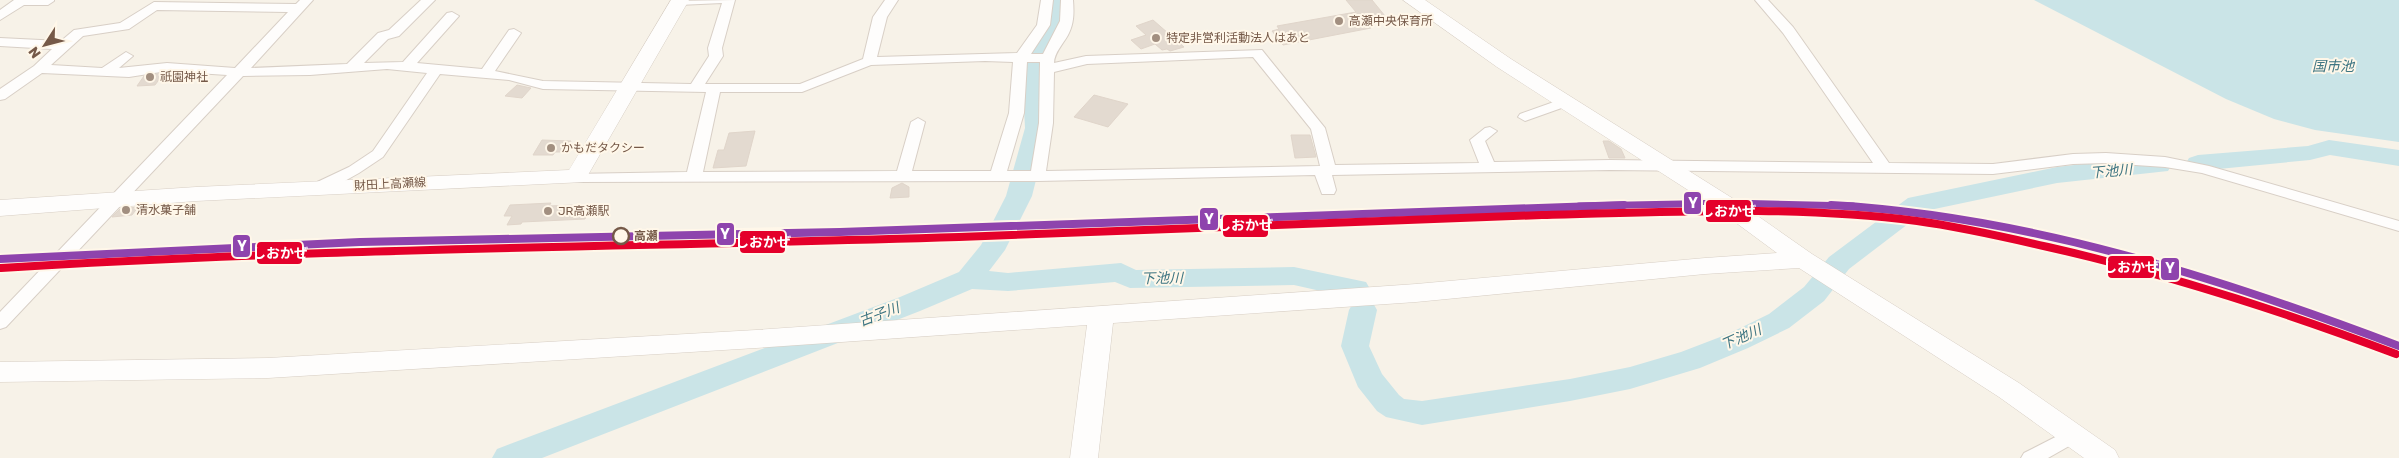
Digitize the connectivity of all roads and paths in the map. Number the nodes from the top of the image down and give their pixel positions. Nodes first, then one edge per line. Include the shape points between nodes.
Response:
1 (428, 0) edge
2 (718, 0) edge
3 (730, 0) edge
4 (892, 0) edge
5 (1047, 0) edge
6 (1067, 0) edge
7 (1412, 0) edge
8 (1761, 0) edge
9 (48, 1) edge
10 (680, 1) edge
11 (216, 3) edge
12 (303, 4) edge
13 (0, 16) edge
14 (452, 16) dead end
15 (514, 33) dead end
16 (0, 42) edge
17 (64, 44) junction
18 (126, 56) dead end
19 (1022, 58) junction
20 (869, 61) junction
21 (1044, 62) junction
22 (352, 67) junction
23 (405, 68) junction
24 (39, 69) junction
25 (435, 71) junction
26 (105, 72) junction
27 (239, 72) junction
28 (485, 75) junction
29 (628, 88) junction
30 (695, 88) junction
31 (714, 88) junction
32 (0, 96) edge
33 (1565, 102) junction
34 (1525, 117) dead end
35 (918, 122) dead end
36 (1490, 131) dead end
37 (1667, 166) junction
38 (1489, 168) junction
39 (1885, 169) junction
40 (1325, 170) junction
41 (998, 175) junction
42 (694, 176) junction
43 (1038, 176) junction
44 (576, 177) junction
45 (903, 177) junction
46 (319, 188) junction
47 (1328, 190) dead end
48 (118, 199) junction
49 (0, 208) edge
50 (2399, 226) edge
51 (1803, 260) junction
52 (1100, 316) junction
53 (0, 323) edge
54 (0, 372) edge
55 (2071, 436) junction
56 (1084, 458) edge
57 (2032, 458) edge
58 (2105, 458) edge

1 - 22 street via 394,33 383,36
2 - 10 street
3 - 30 street via 715,48 716,56
4 - 20 street via 880,17
5 - 19 street via 1048,16
6 - 21 street via 1067,21
7 - 33 street
8 - 39 street via 1788,30
9 - 13 street via 20,1
10 - 29 street
11 - 12 street
11 - 17 street via 154,6 124,26 79,33
12 - 27 street
14 - 23 street
15 - 28 street
16 - 17 street
17 - 24 street
18 - 26 street
19 - 20 street
19 - 21 street
19 - 41 street via 1016,70 1018,106
20 - 31 street via 802,88
21 - 40 street via 1062,67 1086,60 1256,53 1318,128
21 - 43 street via 1046,123
22 - 23 street
22 - 27 street
23 - 25 street
24 - 26 street
24 - 32 street
25 - 28 street
25 - 46 street via 378,154
26 - 27 street via 129,73 167,67
27 - 48 street
28 - 29 street via 509,76 543,85
29 - 30 street
29 - 44 street
30 - 31 street
31 - 42 street
33 - 34 street
33 - 37 street
35 - 45 street
36 - 38 street via 1477,140
37 - 38 street
37 - 39 street
37 - 51 street
38 - 40 street
39 - 50 street via 1993,169 2106,158 2165,162 2270,187
40 - 43 street
40 - 47 street
41 - 43 street
41 - 45 street
42 - 44 street
42 - 45 street
44 - 46 street, 財田上高瀬線
46 - 48 street, 財田上高瀬線
48 - 49 street, 財田上高瀬線
48 - 53 street
51 - 52 street
51 - 55 street via 2008,390
52 - 54 street via 268,368
52 - 56 street
55 - 57 street
55 - 58 street

